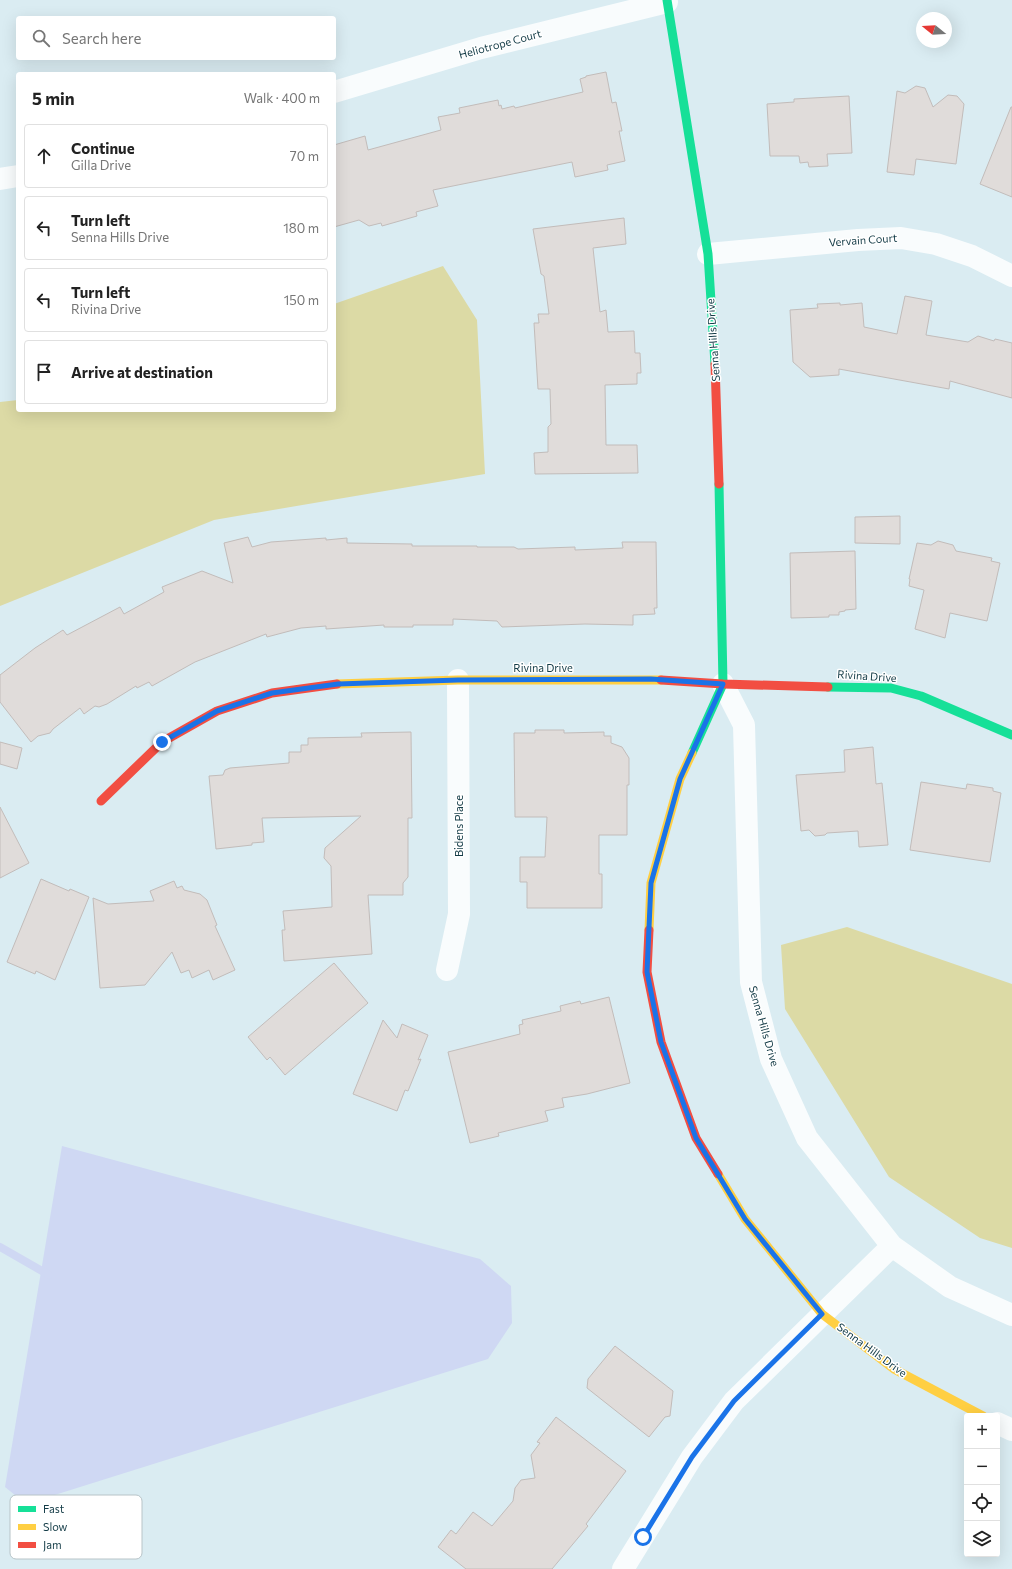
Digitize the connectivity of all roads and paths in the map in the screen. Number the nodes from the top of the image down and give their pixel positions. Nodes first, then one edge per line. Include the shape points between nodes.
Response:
1 (667, 1) edge
2 (336, 91) edge
3 (16, 176) edge
4 (0, 179) edge
5 (708, 254) junction
6 (1012, 276) edge
7 (458, 680) junction
8 (723, 684) junction
9 (1012, 735) edge
10 (101, 801) dead end
11 (447, 970) dead end
12 (892, 1246) junction
13 (822, 1314) junction
14 (1012, 1315) edge
15 (977, 1413) edge
16 (1000, 1424) edge
17 (1012, 1430) edge
18 (623, 1569) edge

1 - 2 street, Heliotrope Court via 481,48
1 - 5 street, Senna Hills Drive
3 - 4 street
5 - 6 street, Vervain Court via 902,238 936,244 965,253
5 - 8 street, Senna Hills Drive via 717,395
7 - 8 street, Rivina Drive via 651,679
7 - 10 street, Rivina Drive via 338,684 272,693 217,711 162,742
7 - 11 street, Bidens Place via 459,914
8 - 9 street, Rivina Drive via 891,688 921,696
8 - 12 street, Senna Hills Drive via 744,725 751,982 771,1059 807,1138
8 - 13 street, Senna Hills Drive via 680,779 651,883 647,972 661,1042 696,1138 745,1219
12 - 13 street
12 - 14 street, Senna Hills Drive via 950,1287
13 - 15 street, Senna Hills Drive via 894,1369
13 - 18 street via 734,1401 692,1457
16 - 17 street

